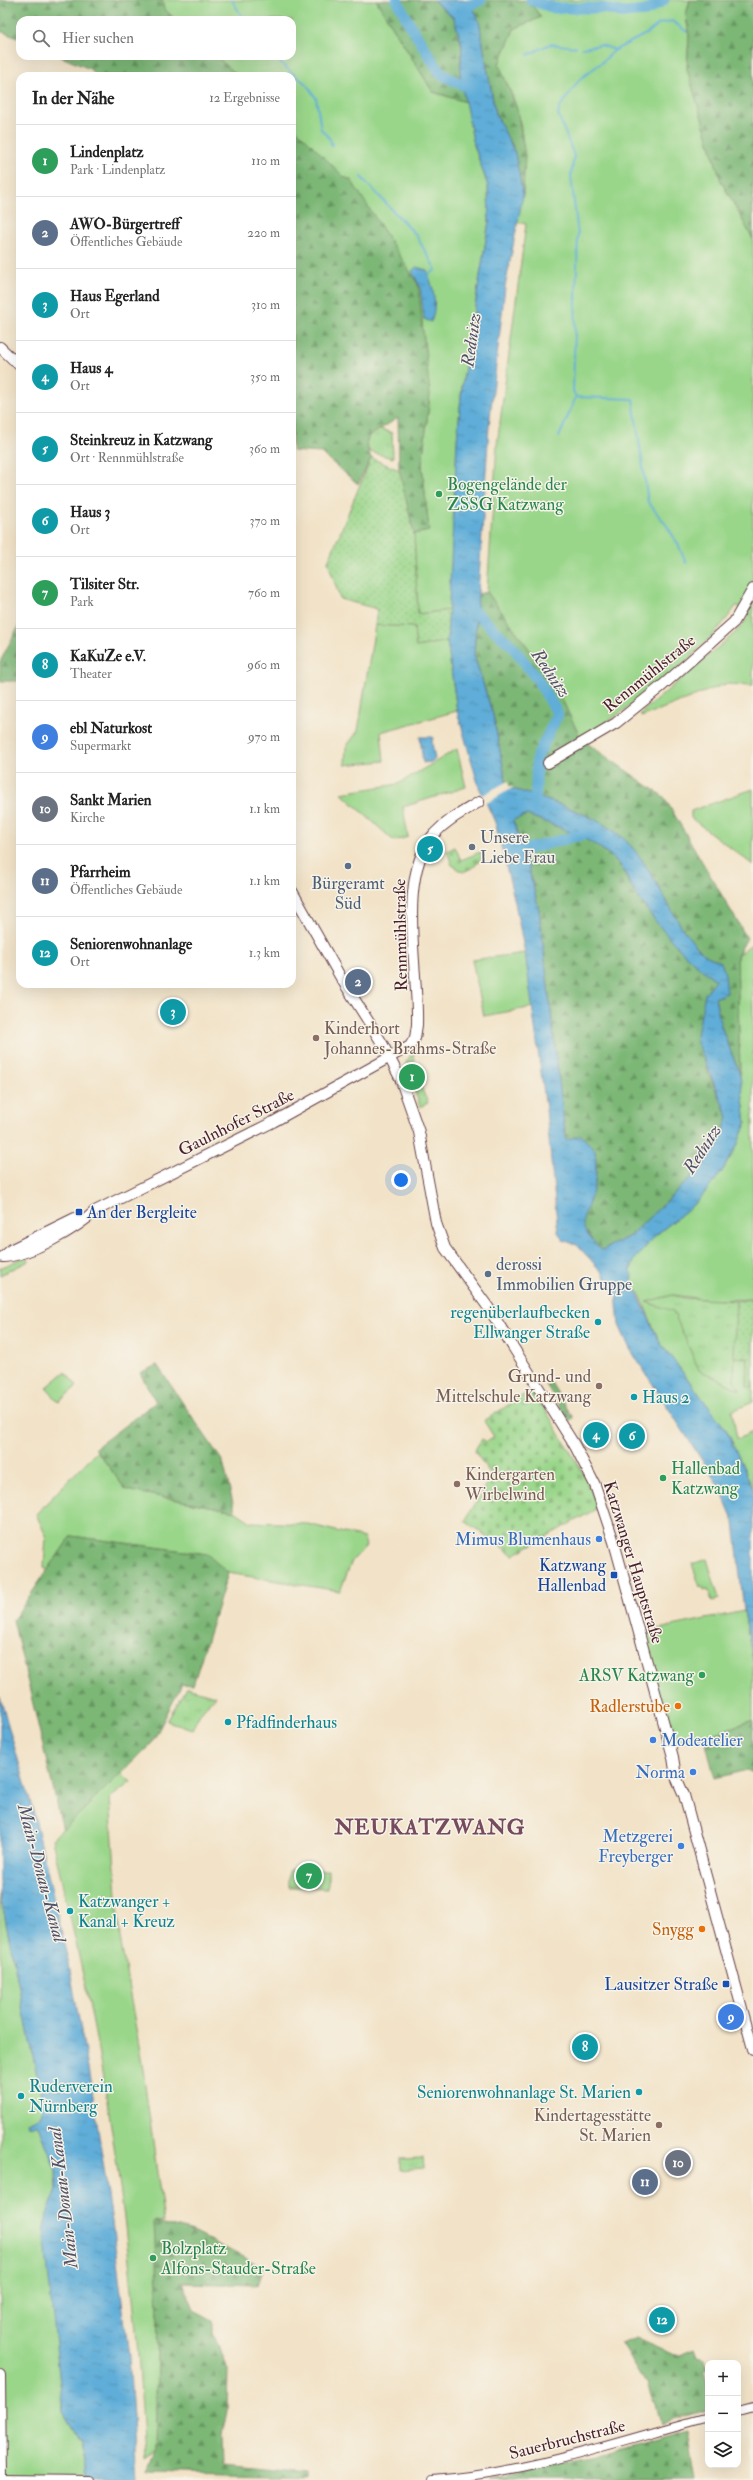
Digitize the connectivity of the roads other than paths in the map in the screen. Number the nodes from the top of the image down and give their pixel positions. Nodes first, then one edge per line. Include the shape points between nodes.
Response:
1 (0, 347) edge
2 (16, 362) edge
3 (753, 589) edge
4 (548, 763) dead end
5 (479, 802) dead end
6 (296, 898) edge
7 (390, 1058) junction
8 (2, 1258) edge
9 (753, 2049) edge
10 (0, 2375) edge
11 (753, 2407) edge
12 (741, 2410) edge
13 (705, 2418) edge
14 (1, 2480) edge
15 (62, 2480) edge
16 (90, 2480) edge
17 (432, 2480) edge

1 - 2 main road
3 - 4 main road, Rennmühlstraße via 734,622 668,680 616,723
5 - 7 main road, Rennmühlstraße via 438,830 416,867 412,896 417,1032 410,1046
6 - 7 main road, Katzwanger Hauptstraße
7 - 8 main road, Gaulnhofer Straße via 258,1130 95,1211 87,1219 45,1244 16,1256
7 - 9 main road, Katzwanger Hauptstraße via 418,1125 437,1228 447,1253 488,1307 571,1440 595,1485 613,1537 673,1757 682,1775 684,1795
10 - 14 main road
11 - 12 street
13 - 17 street, Sauerbruchstraße via 543,2463
14 - 15 street
15 - 16 street

